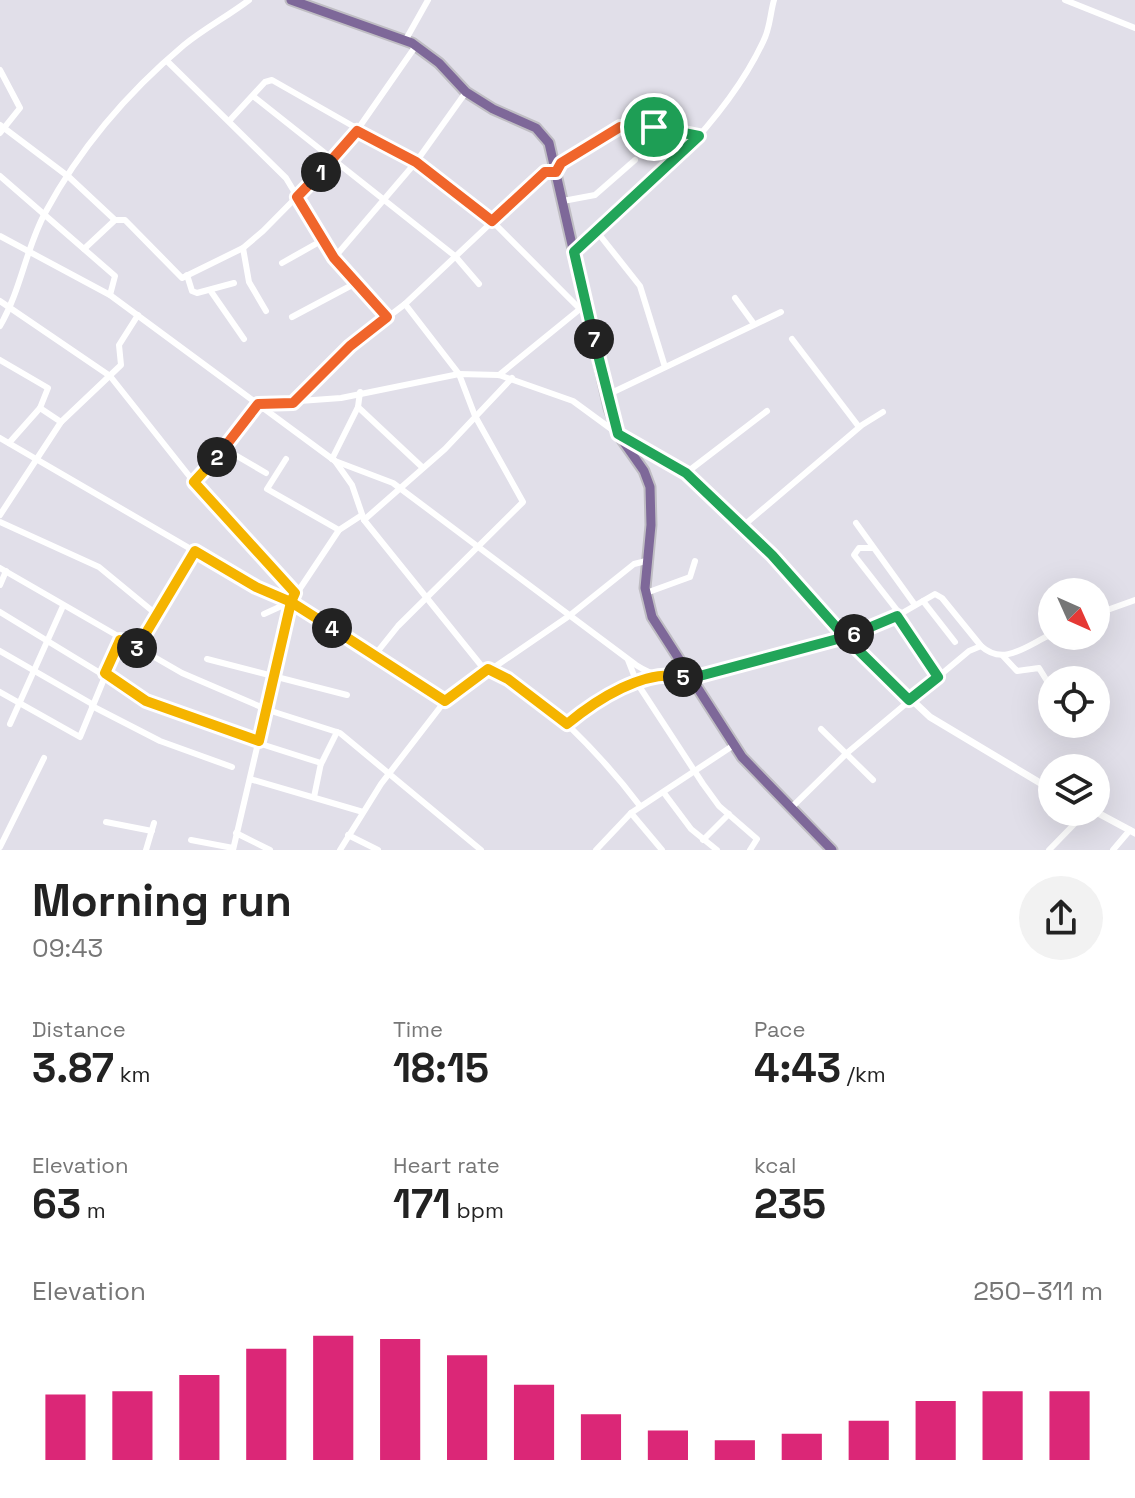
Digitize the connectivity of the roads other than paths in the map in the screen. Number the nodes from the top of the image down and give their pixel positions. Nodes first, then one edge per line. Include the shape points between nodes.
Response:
1 (249, 0) edge
2 (291, 0) edge
3 (428, 0) edge
4 (774, 0) edge
5 (1065, 0) edge
6 (1135, 28) edge
7 (405, 41) junction
8 (415, 47) junction
9 (167, 61) junction
10 (0, 70) edge
11 (466, 92) junction
12 (253, 96) junction
13 (230, 120) junction
14 (1, 129) edge
15 (357, 131) junction
16 (699, 136) junction
17 (333, 160) junction
18 (635, 160) dead end
19 (416, 162) junction
20 (556, 172) junction
21 (0, 176) edge
22 (69, 177) junction
23 (297, 197) junction
24 (384, 198) junction
25 (563, 201) junction
26 (44, 213) junction
27 (115, 220) junction
28 (492, 221) junction
29 (598, 233) junction
30 (0, 236) edge
31 (321, 241) junction
32 (243, 248) junction
33 (84, 249) junction
34 (31, 251) junction
35 (574, 252) junction
36 (455, 256) junction
37 (334, 258) junction
38 (282, 263) dead end
39 (187, 275) junction
40 (234, 283) dead end
41 (354, 284) junction
42 (479, 284) dead end
43 (210, 290) junction
44 (110, 295) junction
45 (735, 298) dead end
46 (0, 301) edge
47 (405, 304) junction
48 (11, 307) junction
49 (584, 309) junction
50 (266, 311) dead end
51 (781, 312) dead end
52 (138, 315) junction
53 (292, 317) dead end
54 (387, 317) junction
55 (754, 324) junction
56 (0, 326) edge
57 (244, 339) dead end
58 (792, 339) dead end
59 (0, 360) edge
60 (665, 367) junction
61 (459, 374) junction
62 (499, 375) junction
63 (110, 376) junction
64 (512, 378) junction
65 (360, 392) junction
66 (607, 395) junction
67 (293, 403) junction
68 (258, 404) junction
69 (358, 407) junction
70 (40, 408) junction
71 (767, 411) dead end
72 (883, 412) dead end
73 (475, 416) junction
74 (61, 422) junction
75 (859, 427) junction
76 (618, 434) junction
77 (0, 438) edge
78 (9, 443) junction
79 (225, 449) junction
80 (35, 459) junction
81 (286, 459) dead end
82 (334, 460) junction
83 (422, 467) junction
84 (266, 473) dead end
85 (686, 473) junction
86 (194, 482) junction
87 (398, 487) junction
88 (0, 515) edge
89 (363, 517) junction
90 (0, 522) edge
91 (856, 523) dead end
92 (743, 526) junction
93 (339, 530) junction
94 (478, 547) junction
95 (872, 548) junction
96 (195, 551) junction
97 (646, 561) junction
98 (695, 561) dead end
99 (3, 570) edge
100 (0, 585) edge
101 (295, 593) junction
102 (646, 593) junction
103 (426, 597) junction
104 (1135, 600) edge
105 (923, 601) junction
106 (291, 602) junction
107 (915, 605) junction
108 (63, 606) junction
109 (1110, 609) edge
110 (0, 612) edge
111 (156, 614) junction
112 (264, 614) dead end
113 (898, 615) junction
114 (569, 616) junction
115 (845, 637) junction
116 (48, 640) junction
117 (120, 640) junction
118 (1038, 640) edge
119 (955, 642) dead end
120 (981, 646) junction
121 (136, 649) junction
122 (0, 651) edge
123 (374, 656) junction
124 (1003, 656) junction
125 (626, 658) junction
126 (207, 659) dead end
127 (680, 662) junction
128 (1038, 668) edge
129 (488, 669) junction
130 (33, 672) junction
131 (105, 673) junction
132 (669, 673) junction
133 (653, 675) junction
134 (276, 676) junction
135 (938, 677) junction
136 (692, 678) junction
137 (637, 683) junction
138 (0, 692) edge
139 (347, 695) dead end
140 (909, 700) junction
141 (445, 701) junction
142 (20, 703) junction
143 (92, 705) junction
144 (268, 710) junction
145 (10, 724) dead end
146 (567, 724) junction
147 (821, 729) dead end
148 (337, 732) junction
149 (258, 742) junction
150 (734, 745) junction
151 (847, 753) junction
152 (44, 758) dead end
153 (321, 764) junction
154 (232, 767) dead end
155 (697, 772) junction
156 (389, 774) junction
157 (250, 779) junction
158 (873, 780) dead end
159 (1038, 782) edge
160 (664, 793) junction
161 (314, 797) junction
162 (640, 806) junction
163 (793, 806) junction
164 (363, 812) junction
165 (631, 813) junction
166 (729, 814) junction
167 (1110, 820) edge
168 (106, 822) dead end
169 (1074, 826) edge
170 (1132, 832) edge
171 (236, 833) junction
172 (348, 835) junction
173 (191, 840) dead end
174 (703, 840) junction
175 (653, 841) junction
176 (0, 847) edge
177 (1054, 848) edge
178 (233, 849) edge
179 (146, 850) edge
180 (270, 850) edge
181 (340, 850) edge
182 (378, 850) edge
183 (481, 850) edge
184 (596, 850) edge
185 (646, 850) edge
186 (662, 850) edge
187 (717, 850) edge
188 (750, 850) edge
189 (832, 850) edge
190 (1113, 850) edge

1 - 9 street
2 - 7 main road
3 - 7 street
4 - 16 street via 765,39 752,63
5 - 6 street
7 - 8 main road
8 - 11 main road
8 - 15 street
9 - 13 street
9 - 22 street via 93,136
10 - 14 street via 20,108
11 - 19 street
11 - 20 main road via 536,128 549,143
12 - 13 street
12 - 15 street via 272,80
12 - 17 street
13 - 23 street via 286,178
14 - 22 street
15 - 17 street
15 - 19 street
16 - 20 street via 620,127 561,163
16 - 29 street
17 - 23 street
17 - 24 street
18 - 25 street via 595,195
19 - 24 street
19 - 28 street
20 - 25 main road
20 - 28 street via 545,172
21 - 26 street
22 - 26 street
22 - 27 street
23 - 31 street
23 - 32 street
24 - 36 street
24 - 37 street
25 - 35 main road
26 - 33 street
26 - 34 street
27 - 33 street
27 - 39 street via 125,220 179,276
28 - 36 street
28 - 49 street
29 - 35 street
29 - 60 street via 640,286
30 - 34 street
31 - 37 street
31 - 38 street
32 - 39 street
32 - 50 street via 249,282
33 - 44 street via 115,276
34 - 44 street
34 - 48 street
35 - 49 main road
36 - 42 street
36 - 47 street
37 - 41 street
39 - 43 street via 194,293
40 - 43 street
41 - 53 street
41 - 54 street
43 - 57 street
44 - 52 street
45 - 55 street
46 - 48 street
47 - 54 street
47 - 61 street
48 - 56 street
48 - 63 street
49 - 62 street
49 - 66 main road
51 - 55 street
52 - 63 street via 123,334 121,365
52 - 68 street
54 - 67 street
55 - 60 street
58 - 75 street
59 - 70 street via 48,388
60 - 66 street
61 - 62 street
61 - 65 street
61 - 73 street
62 - 64 street
63 - 74 street
63 - 86 street
64 - 73 street
64 - 76 street via 573,401
65 - 67 street
65 - 69 street
66 - 76 main road
67 - 68 street
68 - 79 street
68 - 82 street
69 - 82 street
69 - 83 street
70 - 74 street
70 - 78 street
71 - 85 street
72 - 75 street
73 - 83 street
73 - 94 street via 523,502
74 - 80 street
75 - 92 street
76 - 85 street
76 - 97 main road via 650,487
77 - 78 street
78 - 80 street
79 - 84 street
79 - 86 street
80 - 88 street
80 - 96 street
81 - 93 street via 267,489
82 - 87 street
82 - 89 street via 352,485
83 - 87 street
85 - 92 street
86 - 101 street
87 - 89 street
87 - 94 street
89 - 93 street
89 - 103 street
90 - 111 street via 99,567
91 - 95 street
92 - 115 street
93 - 101 street
94 - 103 street
94 - 114 street
95 - 107 street
95 - 113 street via 859,548 854,555
96 - 106 street
96 - 111 street
97 - 102 main road
97 - 114 street via 634,564
98 - 102 street via 690,577
99 - 100 street
99 - 108 street
101 - 106 street
102 - 127 main road via 652,617
103 - 123 street
103 - 129 street
104 - 109 street
105 - 107 street
105 - 119 street
105 - 120 street via 939,595
106 - 112 street
106 - 123 street
106 - 134 street
107 - 113 street
108 - 116 street
108 - 117 street
110 - 116 street
111 - 121 street
113 - 115 street
113 - 135 street
114 - 125 street
114 - 129 street
115 - 136 street
115 - 140 street
116 - 130 street
116 - 131 street
117 - 121 street
117 - 131 street
118 - 124 street
120 - 124 street
120 - 135 street
121 - 144 street
122 - 130 street
123 - 141 street
124 - 128 street via 1017,671
125 - 133 street
125 - 137 street
126 - 134 street
127 - 132 street
127 - 136 main road
129 - 141 street
129 - 146 street
130 - 142 street
130 - 143 street
131 - 143 street
131 - 149 street via 146,701
132 - 133 street
132 - 136 street
133 - 137 street
134 - 139 street
134 - 144 street
135 - 140 street
136 - 150 main road
137 - 146 street via 599,699
137 - 155 street
138 - 142 street
140 - 151 street
140 - 159 street via 942,726
141 - 156 street
142 - 143 street via 80,737
142 - 145 street
143 - 154 street via 160,741
144 - 148 street
144 - 149 street
146 - 162 street via 607,762
147 - 151 street
148 - 153 street
148 - 156 street
149 - 153 street
149 - 157 street
150 - 155 street
150 - 163 main road
151 - 158 street
151 - 163 street
152 - 176 street
153 - 161 street
155 - 160 street
155 - 166 street
156 - 164 street
156 - 183 street
157 - 161 street
157 - 171 street
160 - 162 street
160 - 174 street
161 - 164 street
162 - 165 street
163 - 189 main road
164 - 172 street
165 - 175 street
165 - 184 street
166 - 174 street
166 - 188 street via 757,839
167 - 170 street
168 - 179 street via 153,827
169 - 177 street
170 - 190 street
171 - 178 street
171 - 180 street
172 - 181 street
172 - 182 street
173 - 178 street
174 - 187 street
175 - 185 street
175 - 186 street

